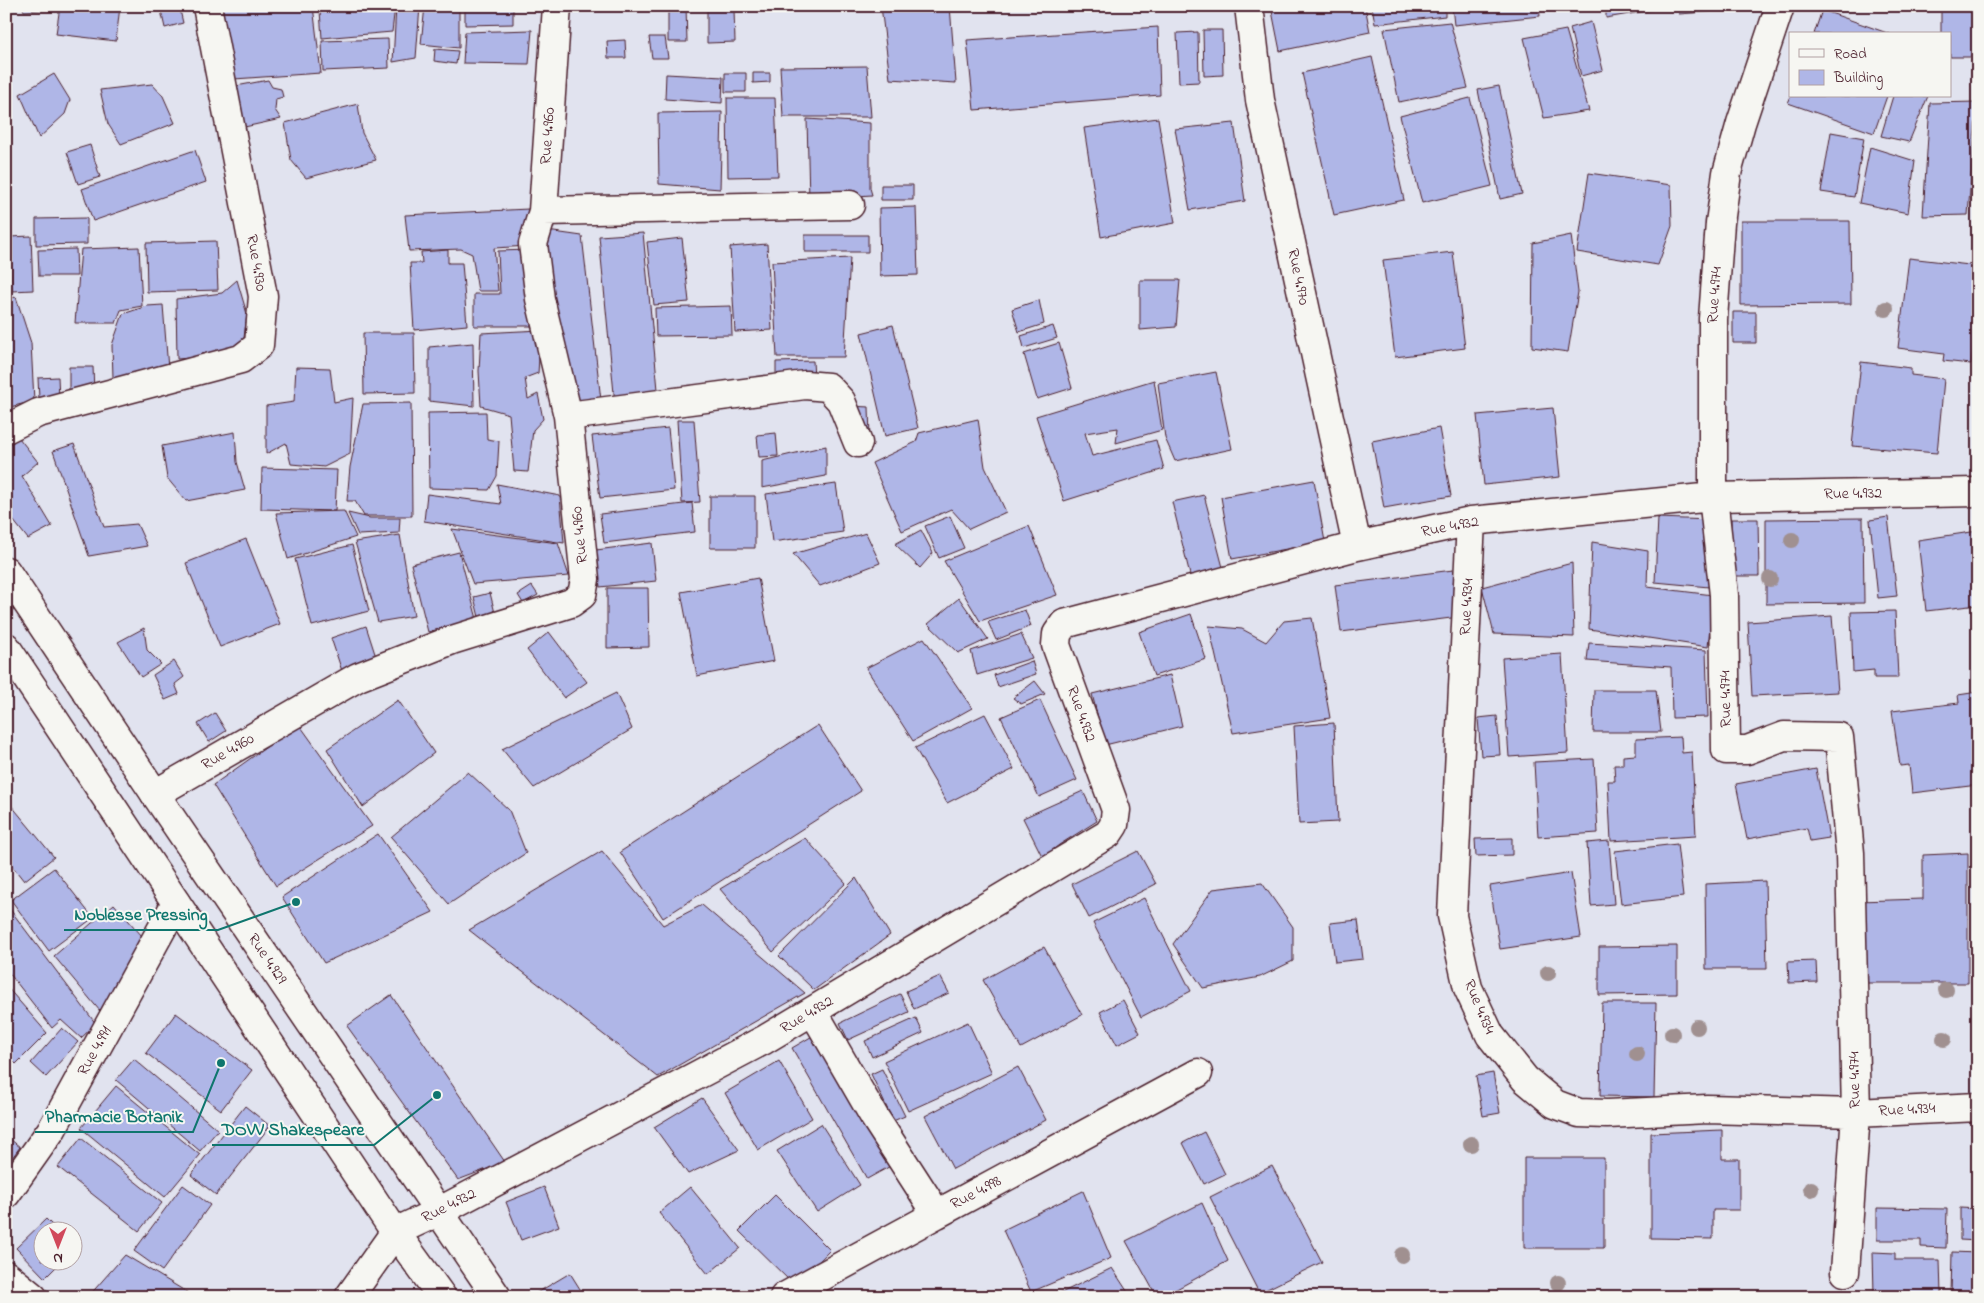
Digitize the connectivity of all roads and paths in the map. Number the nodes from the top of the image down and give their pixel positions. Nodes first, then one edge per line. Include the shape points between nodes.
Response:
1 (207, 6) edge
2 (557, 6) edge
3 (1249, 6) edge
4 (1780, 6) edge
5 (850, 205) dead end
6 (543, 211) junction
7 (568, 416) junction
8 (6, 430) edge
9 (858, 443) dead end
10 (1978, 492) edge
11 (1713, 497) junction
12 (1471, 521) junction
13 (1357, 546) junction
14 (6, 571) edge
15 (6, 647) edge
16 (155, 794) junction
17 (176, 903) junction
18 (813, 1010) junction
19 (1198, 1073) dead end
20 (1978, 1107) edge
21 (1856, 1113) junction
22 (6, 1194) edge
23 (440, 1211) junction
24 (937, 1214) junction
25 (395, 1232) junction
26 (1845, 1272) dead end
27 (6, 1276) edge
28 (33, 1297) edge
29 (349, 1297) edge
30 (442, 1297) edge
31 (497, 1297) edge
32 (784, 1297) edge

1 - 8 street, Rue 4.930 via 263,296 259,345 241,359 38,413
2 - 6 street, Rue 4.960
3 - 13 street, Rue 4.970 via 1260,100
4 - 11 street, Rue 4.974 via 1727,173 1720,223 1713,319
5 - 6 street
6 - 7 street, Rue 4.960 via 534,244 540,299
7 - 9 street via 805,385 828,387 841,401
7 - 16 street, Rue 4.960 via 585,579 582,595 571,603 452,640 358,678
10 - 11 street, Rue 4.932
11 - 12 street, Rue 4.932
11 - 21 street, Rue 4.974 via 1724,595 1726,750 1747,750 1784,736 1839,737 1850,853
12 - 13 street, Rue 4.932
12 - 21 street, Rue 4.934 via 1452,916 1468,988 1490,1035 1525,1079 1555,1104 1579,1113 1707,1109
13 - 18 street, Rue 4.932 via 1064,624 1057,634 1056,645 1116,810 1114,825 1108,834
14 - 16 street, Rue 4.929
15 - 17 street
16 - 23 street, Rue 4.929
17 - 22 street, Rue 4.991 via 52,1129
17 - 25 street
18 - 23 street, Rue 4.932 via 764,1040
18 - 24 street, Rue 4.998 via 875,1118
19 - 24 street, Rue 4.998
20 - 21 street, Rue 4.934
21 - 26 street, Rue 4.974
23 - 25 street, Rue 4.932
23 - 31 street, Rue 4.929
24 - 32 street
25 - 29 street, Rue 4.932
25 - 30 street
27 - 28 street

